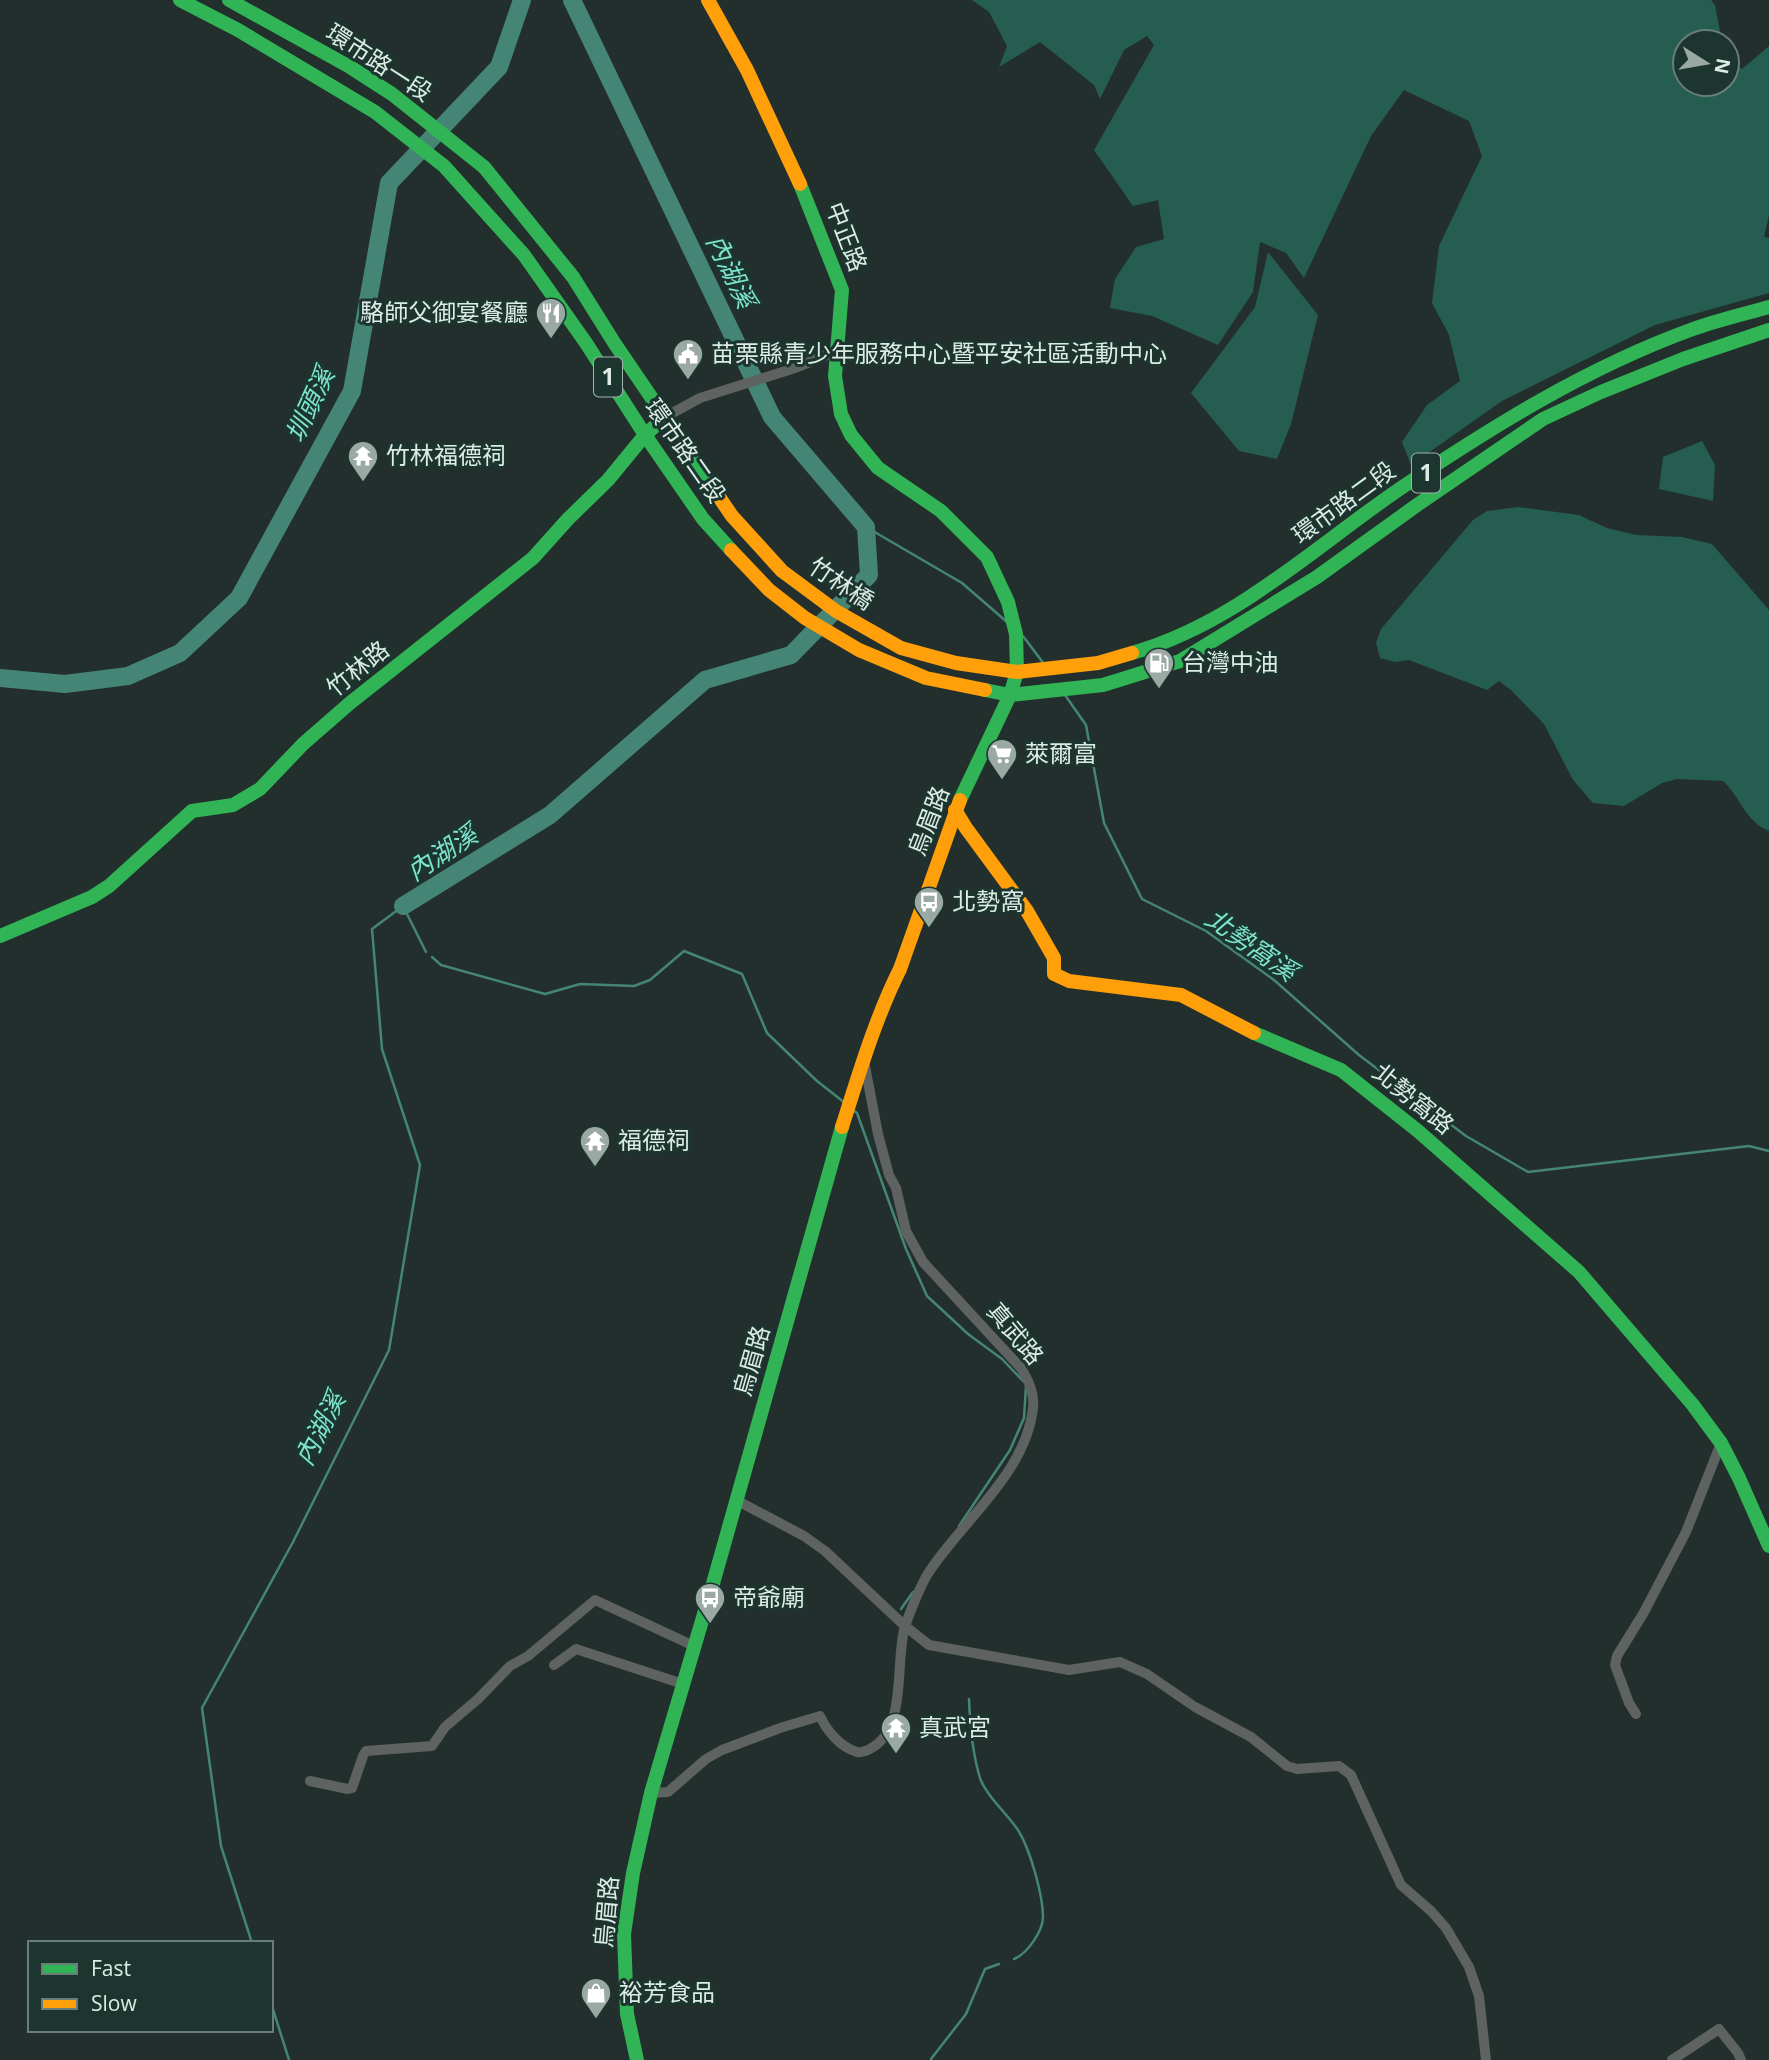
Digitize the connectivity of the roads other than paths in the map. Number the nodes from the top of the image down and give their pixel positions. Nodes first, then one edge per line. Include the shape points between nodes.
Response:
1 (180, 0) edge
2 (229, 0) edge
3 (708, 0) edge
4 (463, 149) joint
5 (1769, 307) edge
6 (1769, 330) edge
7 (837, 351) junction
8 (665, 417) junction
9 (645, 435) junction
10 (782, 571) joint
11 (769, 590) joint
12 (1017, 671) junction
13 (1010, 695) junction
14 (955, 810) junction
15 (0, 936) edge
16 (864, 1058) junction
17 (1721, 1443) junction
18 (736, 1500) junction
19 (1769, 1546) edge
20 (905, 1626) junction
21 (694, 1646) junction
22 (554, 1665) dead end
23 (683, 1684) junction
24 (1636, 1714) dead end
25 (310, 1781) dead end
26 (652, 1793) junction
27 (637, 2060) edge
28 (1486, 2060) edge
29 (1672, 2060) edge
30 (1741, 2060) edge

1 - 9 main road, 環市路二段 / 1 via 375,112 444,166 524,255
2 - 4 main road, 環市路一段 / 1 via 350,67
3 - 7 main road, 中正路 via 806,196 842,290
4 - 8 main road, 環市路二段 / 1 via 484,167 573,277
5 - 12 main road, 環市路二段 / 1 via 1634,353 1530,405 1399,489 1222,615 1158,646 1098,663
6 - 13 main road, 環市路二段 / 1 via 1682,359 1544,419 1317,577 1180,662 1103,685
7 - 8 street, 竹林路 via 699,398
7 - 12 main road, 中正路 via 838,398 851,435 878,468 941,511 986,557 1008,602 1016,634
8 - 9 main road, 竹林路
8 - 10 main road, 環市路二段 / 1 via 732,516
9 - 11 main road, 環市路二段 / 1 via 703,519
9 - 15 main road, 竹林路 via 533,558 350,703 260,789 233,804 192,811 109,887
10 - 12 main road, 竹林橋 / 1 via 836,611 901,648 956,663
11 - 13 main road, 竹林橋 / 1 via 859,650 926,678
12 - 13 main road, 中正路
13 - 14 main road, 烏眉路
14 - 16 main road, 烏眉路
14 - 17 main road, 北勢窩路 via 1027,911 1054,958 1054,974 1069,981 1181,995 1266,1040 1341,1070 1579,1272
16 - 18 main road, 烏眉路
16 - 20 street, 真武路 via 878,1134 906,1231 923,1262 1021,1368 1030,1384 1033,1406 1012,1467 928,1573
17 - 19 main road, 北勢窩路
17 - 24 street via 1686,1532 1615,1665
18 - 20 street via 825,1551
18 - 21 main road, 烏眉路
20 - 26 street, 真武路 via 893,1723 884,1739 868,1751 860,1753 837,1740 820,1716 722,1750 668,1792
20 - 28 street via 929,1644 1069,1670 1120,1662 1251,1737 1287,1766 1339,1766 1351,1775 1401,1885 1446,1928 1469,1967 1479,1996
21 - 23 main road, 烏眉路
21 - 25 street via 595,1600 510,1666 445,1727 432,1746 366,1751 352,1788
22 - 23 street via 576,1649
23 - 26 main road, 烏眉路
26 - 27 main road, 烏眉路 via 624,1934 627,2014
29 - 30 street via 1719,2029

